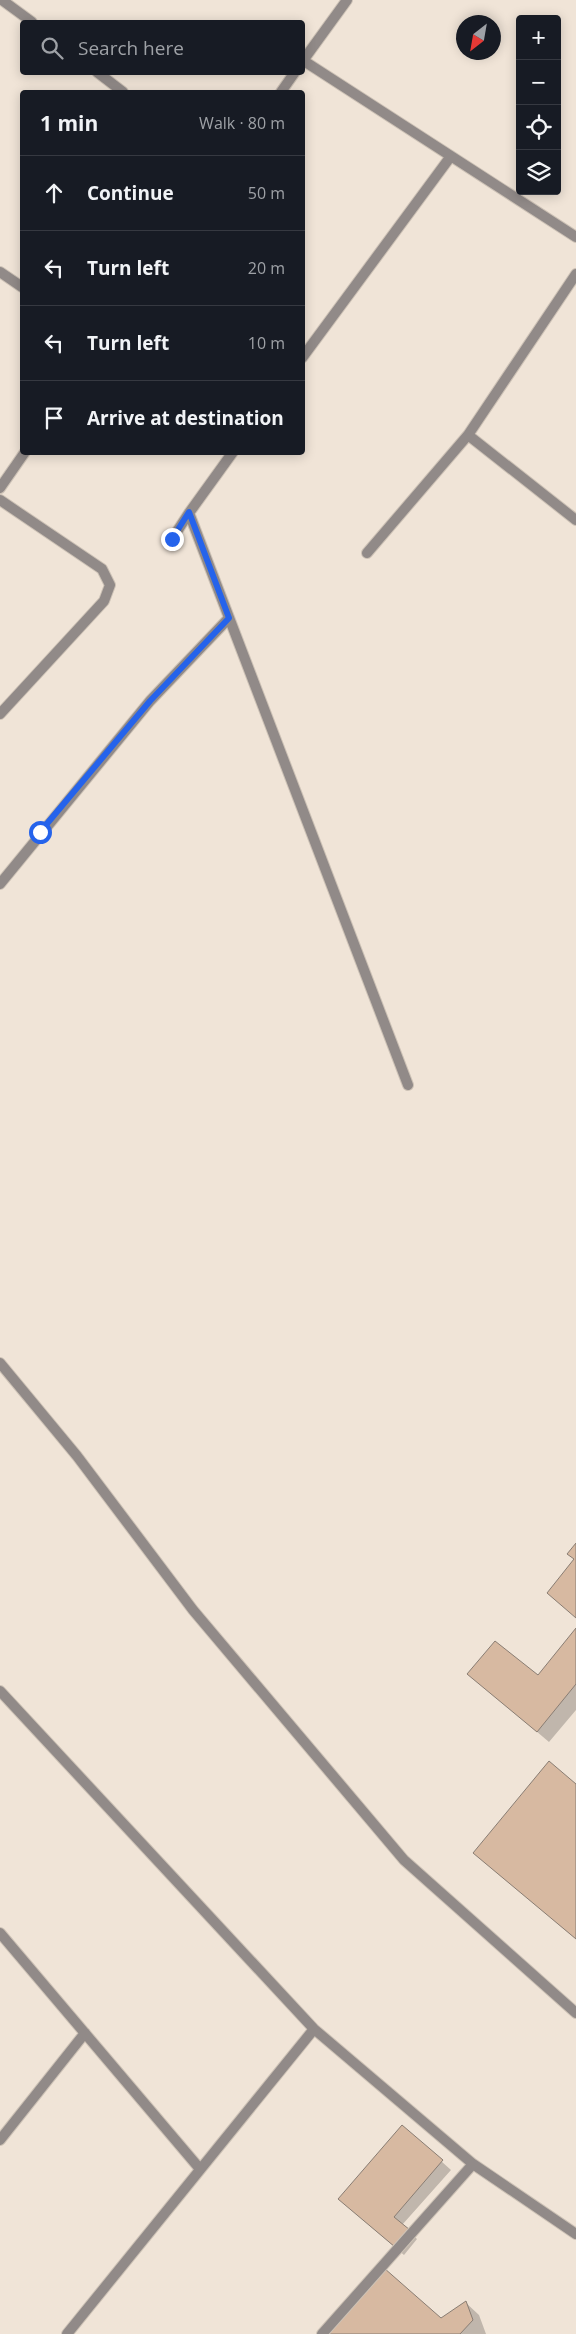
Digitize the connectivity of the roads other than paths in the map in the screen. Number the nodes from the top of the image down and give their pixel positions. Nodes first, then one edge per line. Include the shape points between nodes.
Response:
1 (2, 0) edge
2 (347, 0) edge
3 (29, 20) edge
4 (305, 58) edge
5 (305, 62) edge
6 (101, 75) edge
7 (293, 75) edge
8 (120, 90) edge
9 (282, 90) edge
10 (451, 156) junction
11 (576, 237) edge
12 (0, 272) edge
13 (576, 274) edge
14 (20, 286) edge
15 (305, 354) edge
16 (468, 436) junction
17 (23, 455) edge
18 (231, 455) edge
19 (0, 488) edge
20 (0, 500) edge
21 (189, 512) junction
22 (576, 520) edge
23 (172, 539) dead end
24 (367, 553) dead end
25 (229, 618) junction
26 (0, 714) edge
27 (0, 884) edge
28 (408, 1085) dead end
29 (0, 1363) edge
30 (0, 1691) edge
31 (0, 1933) edge
32 (576, 2012) edge
33 (314, 2029) junction
34 (84, 2033) junction
35 (0, 2140) edge
36 (473, 2164) junction
37 (200, 2168) junction
38 (576, 2234) edge
39 (67, 2334) edge
40 (322, 2334) edge

1 - 3 street
2 - 4 street
5 - 10 street
6 - 8 street
7 - 9 street
10 - 11 street
10 - 15 street
12 - 14 street
13 - 16 street
16 - 22 street
16 - 24 street
17 - 19 street
18 - 21 street
20 - 26 street via 102,569 110,585 104,601
21 - 23 street
21 - 25 street
25 - 27 street via 150,701
25 - 28 street
29 - 32 street via 77,1456 193,1610 404,1860
30 - 33 street
31 - 34 street
33 - 36 street
33 - 37 street
34 - 35 street
34 - 37 street
36 - 38 street
36 - 40 street
37 - 39 street

